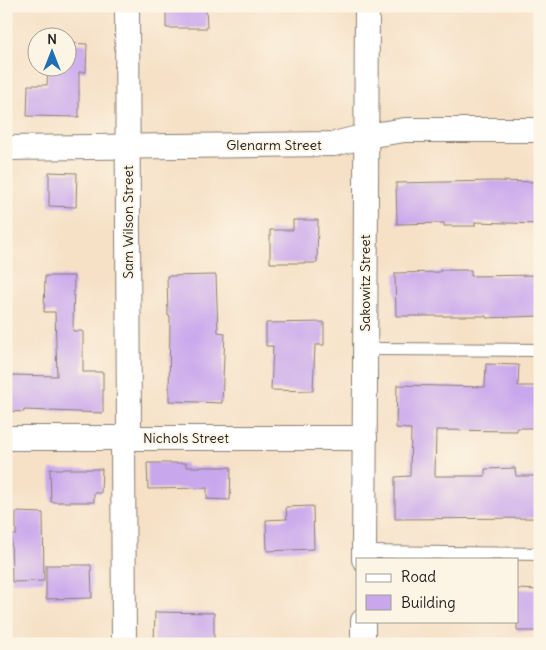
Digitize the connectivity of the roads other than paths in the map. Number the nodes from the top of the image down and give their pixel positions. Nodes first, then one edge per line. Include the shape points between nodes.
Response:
1 (127, 6) edge
2 (366, 6) edge
3 (540, 130) edge
4 (366, 136) junction
5 (128, 146) junction
6 (6, 148) edge
7 (365, 349) junction
8 (540, 350) edge
9 (126, 437) junction
10 (6, 438) edge
11 (365, 438) junction
12 (540, 554) edge
13 (364, 555) edge
14 (364, 622) edge
15 (124, 644) edge
16 (363, 644) edge

1 - 5 street, Sam Wilson Street
2 - 4 street, Sakowitz Street
3 - 4 street, Glenarm Street via 405,130
4 - 5 street, Glenarm Street via 334,144
4 - 7 street, Sakowitz Street
5 - 6 street, Glenarm Street
5 - 9 street, Sam Wilson Street
7 - 8 lane
7 - 11 street, Sakowitz Street
9 - 10 street, Nichols Street
9 - 11 street, Nichols Street
9 - 15 street, Sam Wilson Street
11 - 13 street, Sakowitz Street
12 - 13 lane
14 - 16 street

